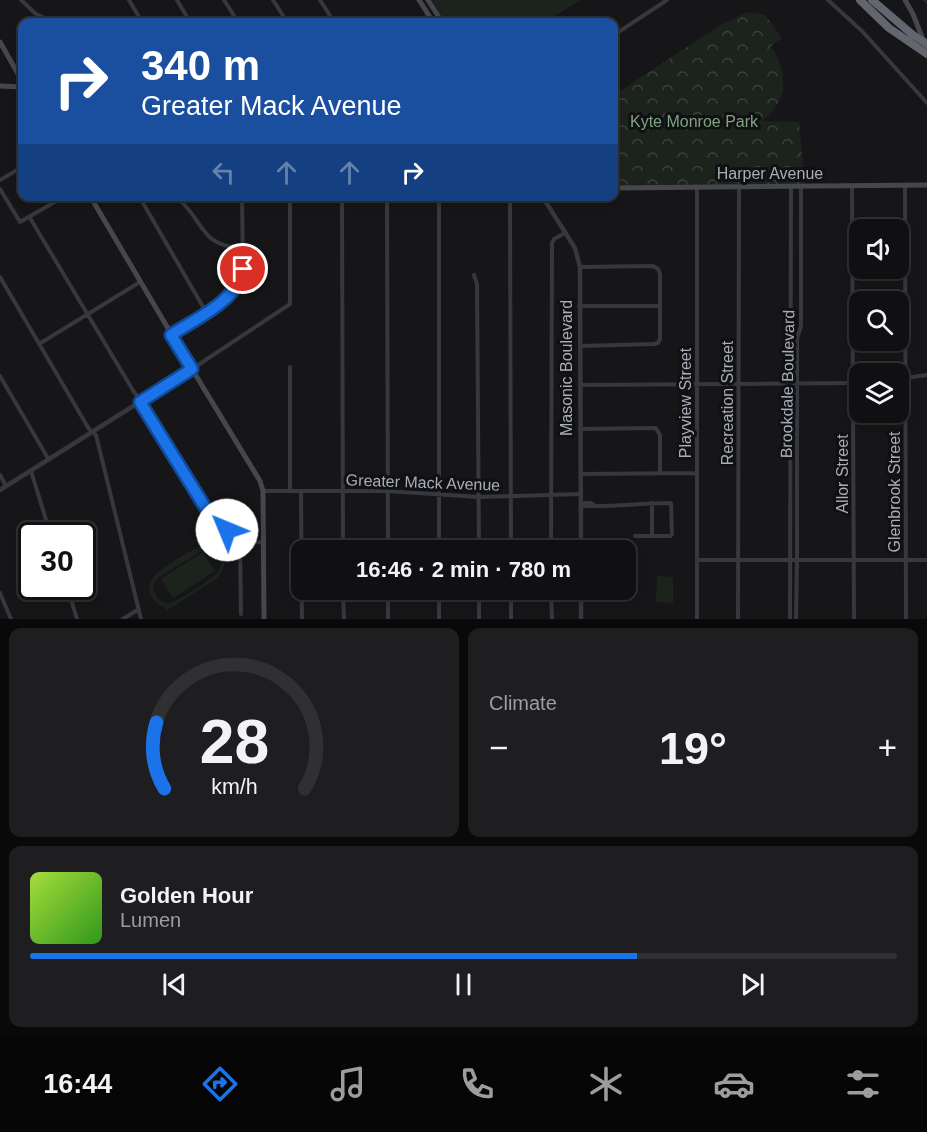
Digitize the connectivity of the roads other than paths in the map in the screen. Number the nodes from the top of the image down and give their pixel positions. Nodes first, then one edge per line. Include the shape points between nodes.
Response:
1 (21, 0) edge
2 (129, 0) edge
3 (177, 0) edge
4 (224, 0) edge
5 (273, 0) edge
6 (320, 0) edge
7 (419, 0) edge
8 (428, 0) edge
9 (667, 0) edge
10 (828, 0) edge
11 (860, 0) edge
12 (872, 0) edge
13 (905, 0) edge
14 (45, 18) edge
15 (140, 18) edge
16 (188, 18) edge
17 (235, 18) edge
18 (284, 18) edge
19 (331, 18) edge
20 (430, 18) edge
21 (439, 18) edge
22 (618, 32) edge
23 (0, 42) edge
24 (927, 44) edge
25 (927, 52) edge
26 (18, 74) edge
27 (0, 86) edge
28 (18, 87) edge
29 (927, 103) edge
30 (18, 169) edge
31 (0, 180) edge
32 (927, 185) edge
33 (739, 186) junction
34 (791, 186) junction
35 (801, 186) junction
36 (852, 186) junction
37 (905, 186) junction
38 (697, 187) junction
39 (618, 188) edge
40 (0, 189) edge
41 (57, 201) edge
42 (93, 201) edge
43 (142, 201) edge
44 (181, 201) edge
45 (242, 201) edge
46 (290, 201) edge
47 (342, 201) edge
48 (387, 201) edge
49 (439, 201) edge
50 (510, 201) edge
51 (545, 201) edge
52 (30, 218) junction
53 (565, 233) junction
54 (242, 249) junction
55 (580, 267) junction
56 (474, 275) dead end
57 (0, 277) edge
58 (140, 281) junction
59 (579, 306) junction
60 (660, 306) junction
61 (206, 312) junction
62 (87, 314) junction
63 (171, 335) junction
64 (39, 344) junction
65 (580, 346) junction
66 (854, 363) edge
67 (905, 363) edge
68 (290, 367) dead end
69 (192, 369) junction
70 (927, 375) edge
71 (0, 376) edge
72 (909, 377) edge
73 (697, 383) junction
74 (739, 383) junction
75 (790, 383) junction
76 (797, 383) junction
77 (849, 383) edge
78 (579, 385) junction
79 (140, 402) junction
80 (854, 423) edge
81 (905, 423) edge
82 (579, 429) junction
83 (93, 432) junction
84 (49, 460) junction
85 (30, 471) junction
86 (660, 473) junction
87 (697, 473) junction
88 (581, 474) junction
89 (0, 475) edge
90 (6, 486) junction
91 (0, 490) edge
92 (263, 491) junction
93 (290, 491) junction
94 (301, 491) junction
95 (343, 491) junction
96 (387, 491) junction
97 (581, 494) junction
98 (439, 495) junction
99 (551, 495) junction
100 (479, 497) junction
101 (512, 497) junction
102 (652, 503) junction
103 (581, 504) junction
104 (46, 522) edge
105 (227, 530) dead end
106 (635, 536) dead end
107 (652, 536) junction
108 (343, 540) edge
109 (388, 540) edge
110 (439, 540) edge
111 (479, 540) edge
112 (512, 540) edge
113 (551, 540) edge
114 (581, 540) edge
115 (264, 542) junction
116 (739, 559) junction
117 (791, 559) junction
118 (797, 559) junction
119 (854, 559) junction
120 (697, 560) junction
121 (906, 560) junction
122 (927, 560) edge
123 (0, 593) edge
124 (71, 600) edge
125 (343, 600) edge
126 (388, 600) edge
127 (439, 600) edge
128 (479, 600) edge
129 (511, 600) edge
130 (551, 600) edge
131 (581, 600) edge
132 (139, 609) junction
133 (241, 614) dead end
134 (11, 619) edge
135 (77, 619) edge
136 (123, 619) edge
137 (141, 619) edge
138 (264, 619) edge
139 (302, 619) edge
140 (344, 619) edge
141 (388, 619) edge
142 (439, 619) edge
143 (479, 619) edge
144 (511, 619) edge
145 (552, 619) edge
146 (581, 619) edge
147 (697, 619) edge
148 (738, 619) edge
149 (790, 619) edge
150 (796, 619) edge
151 (854, 619) edge
152 (906, 619) edge

1 - 14 street
2 - 15 street
3 - 16 street
4 - 17 street
5 - 18 street
6 - 19 street
7 - 20 main road
8 - 21 main road
9 - 22 street
10 - 29 street via 862,31
11 - 25 highway via 889,28
12 - 24 highway, bridge
13 - 25 main road
23 - 26 main road
27 - 28 main road
30 - 31 street
32 - 37 main road, Harper Avenue
33 - 34 main road, Harper Avenue
33 - 38 main road, Harper Avenue
33 - 74 street, Recreation Street
34 - 35 main road, Harper Avenue
34 - 75 street, Brookdale Boulevard
35 - 36 main road, Harper Avenue
35 - 76 street, Brookdale Boulevard
36 - 37 main road, Harper Avenue
36 - 66 street, Allor Street
37 - 67 street, Glenbrook Street
38 - 39 main road, Harper Avenue
38 - 73 street, Playview Street
40 - 52 street via 20,222
41 - 52 street
42 - 58 main road
43 - 61 street
44 - 54 street via 209,237 222,246
45 - 54 street
46 - 69 street via 290,304
47 - 95 street
48 - 96 street
49 - 98 street
50 - 101 street
51 - 53 street, Masonic Boulevard
52 - 62 street
53 - 55 street, Masonic Boulevard
53 - 99 street via 552,243
54 - 61 street via 243,269 237,287 232,295
55 - 59 street, Masonic Boulevard
55 - 60 street via 656,267 660,274
56 - 100 street
57 - 64 street
58 - 62 street
58 - 63 main road
59 - 60 street
59 - 65 street, Masonic Boulevard
60 - 65 street via 660,339 656,344
61 - 63 street
62 - 64 street
62 - 79 street
63 - 69 main road
64 - 83 street
65 - 78 street, Masonic Boulevard
68 - 93 street
69 - 79 street
69 - 92 main road via 258,476
70 - 72 street
71 - 84 street
73 - 74 street
73 - 78 street
73 - 87 street, Playview Street
74 - 75 street
74 - 116 street, Recreation Street
75 - 76 street
75 - 117 street, Brookdale Boulevard
76 - 77 street
76 - 118 street, Brookdale Boulevard
78 - 82 street, Masonic Boulevard
79 - 83 street
79 - 105 street via 213,520 219,528
80 - 119 street, Allor Street
81 - 121 street, Glenbrook Street
82 - 86 street via 656,428 660,435
82 - 88 street, Masonic Boulevard
83 - 84 street
83 - 132 street
84 - 85 street
85 - 90 street
85 - 104 street
86 - 87 street
86 - 88 street
87 - 120 street, Playview Street
88 - 97 street, Masonic Boulevard
89 - 90 street
90 - 91 street
92 - 93 street, Greater Mack Avenue
92 - 115 main road
93 - 94 street, Greater Mack Avenue
94 - 95 street, Greater Mack Avenue
94 - 139 street
95 - 96 street, Greater Mack Avenue
95 - 108 street
96 - 98 street, Greater Mack Avenue
96 - 109 street
97 - 99 street, Greater Mack Avenue
97 - 103 street, Masonic Boulevard
98 - 100 street, Greater Mack Avenue
98 - 110 street
99 - 101 street, Greater Mack Avenue
99 - 113 street
100 - 101 street, Greater Mack Avenue
100 - 111 street
101 - 112 street
102 - 103 street via 623,507
102 - 107 street
102 - 107 street via 671,503 672,534
103 - 114 street, Masonic Boulevard
106 - 107 street
115 - 133 street via 240,543
115 - 138 main road
116 - 117 street
116 - 120 street
116 - 148 street, Recreation Street
117 - 118 street
117 - 149 street, Brookdale Boulevard
118 - 119 street
118 - 150 street, Brookdale Boulevard
119 - 121 street
119 - 151 street, Allor Street
120 - 147 street, Playview Street
121 - 122 street
121 - 152 street, Glenbrook Street
123 - 134 street
124 - 135 street
125 - 140 street
126 - 141 street
127 - 142 street
128 - 143 street
129 - 144 street
130 - 145 street
131 - 146 street
132 - 136 street
132 - 137 street

